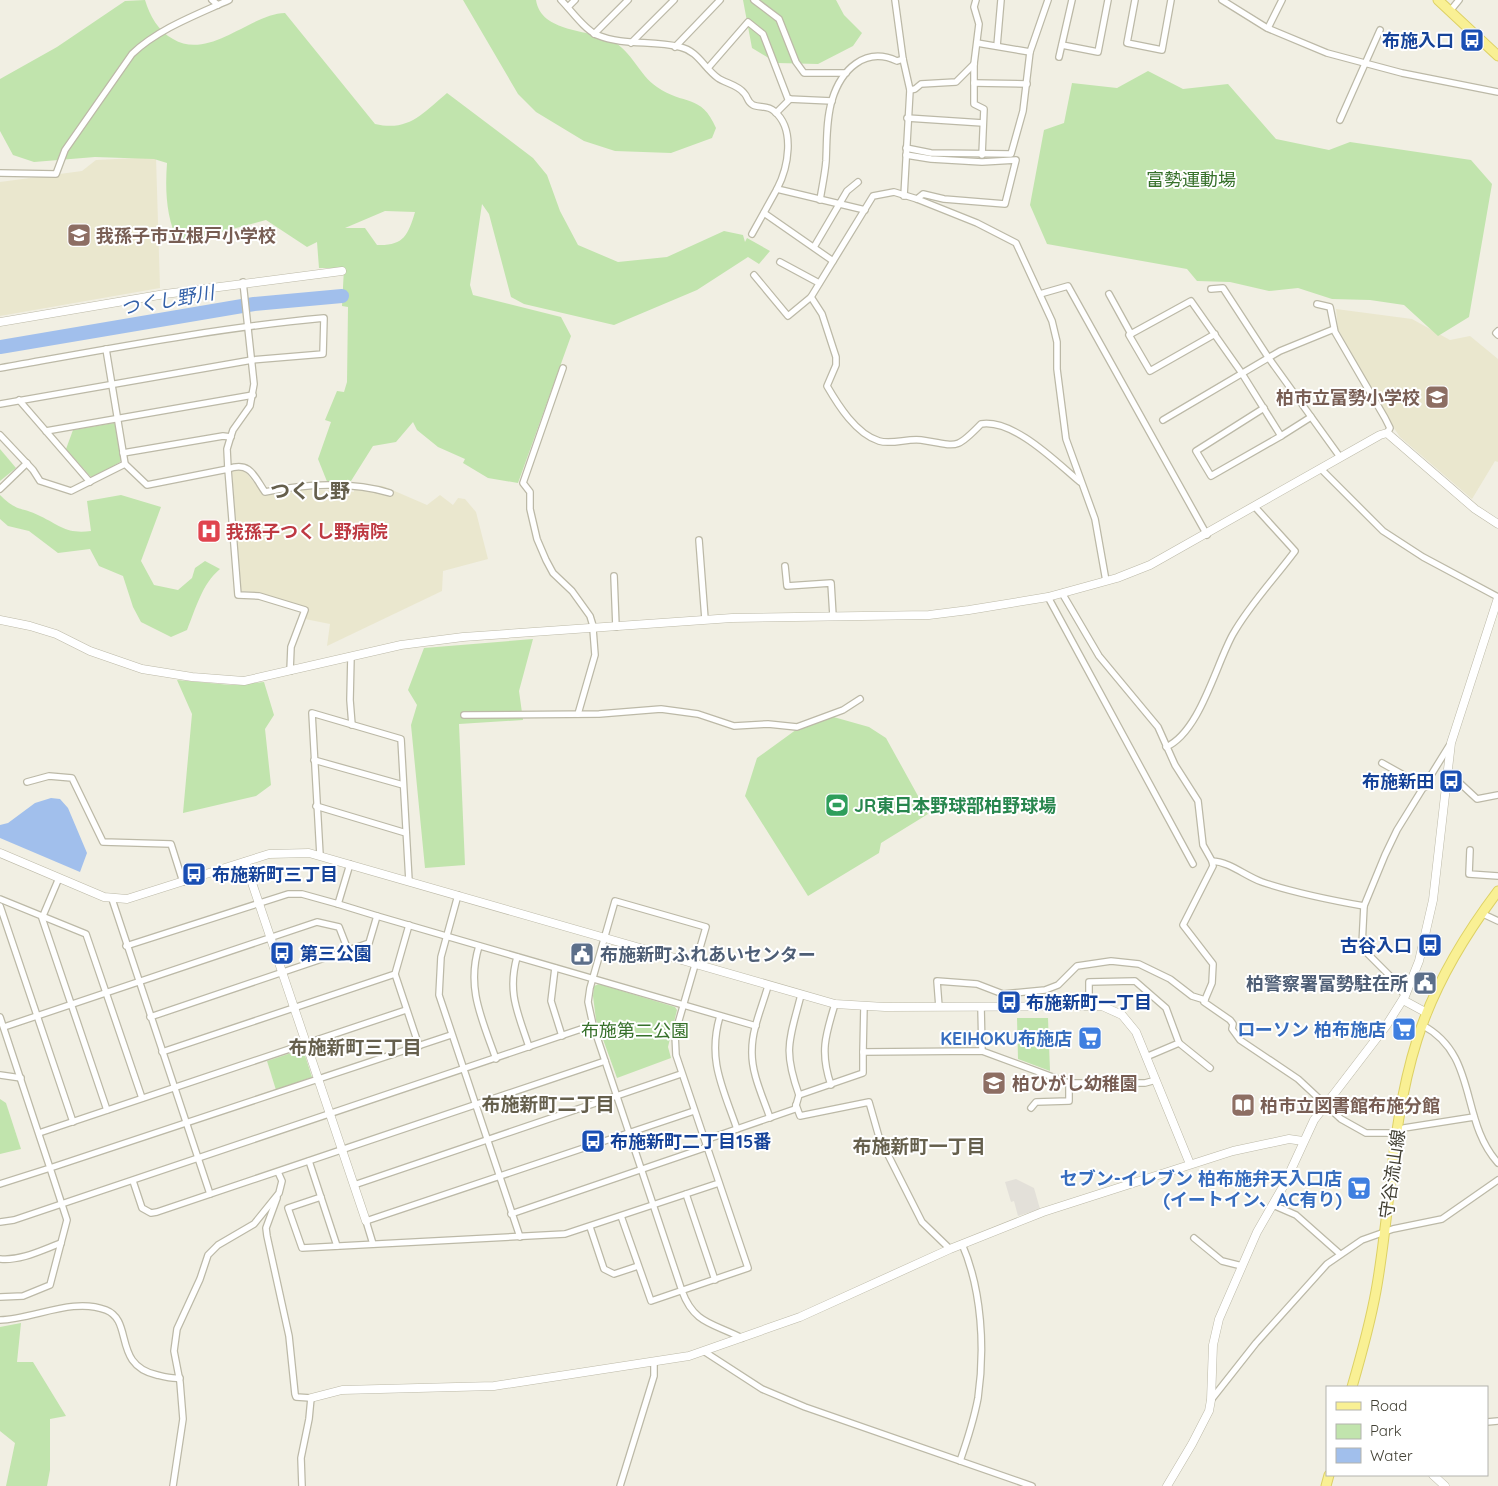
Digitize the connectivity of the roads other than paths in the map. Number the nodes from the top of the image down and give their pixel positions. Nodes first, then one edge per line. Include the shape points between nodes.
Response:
1 (212, 0) edge
2 (229, 0) edge
3 (562, 0) edge
4 (575, 0) edge
5 (628, 0) edge
6 (674, 0) edge
7 (720, 0) edge
8 (754, 0) edge
9 (896, 0) edge
10 (976, 0) edge
11 (1001, 0) edge
12 (1048, 0) edge
13 (1072, 0) edge
14 (1108, 0) edge
15 (1135, 0) edge
16 (1171, 0) edge
17 (1222, 0) edge
18 (1282, 0) edge
19 (1438, 0) edge
20 (1459, 0) edge
21 (218, 5) junction
22 (568, 7) junction
23 (1450, 10) junction
24 (1268, 28) junction
25 (1380, 30) dead end
26 (594, 34) junction
27 (631, 43) junction
28 (977, 43) junction
29 (1062, 45) junction
30 (997, 46) junction
31 (675, 47) junction
32 (1030, 52) junction
33 (1498, 56) edge
34 (1059, 57) dead end
35 (903, 59) junction
36 (1364, 62) junction
37 (974, 64) junction
38 (708, 68) junction
39 (846, 73) junction
40 (974, 83) junction
41 (1026, 84) junction
42 (910, 90) junction
43 (1498, 92) edge
44 (790, 99) junction
45 (832, 101) junction
46 (776, 113) junction
47 (907, 118) junction
48 (1340, 120) dead end
49 (983, 123) junction
50 (906, 148) junction
51 (906, 155) junction
52 (982, 155) junction
53 (0, 173) edge
54 (858, 182) dead end
55 (777, 190) junction
56 (904, 196) junction
57 (917, 199) junction
58 (820, 200) junction
59 (839, 204) junction
60 (865, 210) junction
61 (764, 212) junction
62 (752, 234) dead end
63 (814, 247) junction
64 (833, 261) junction
65 (780, 262) dead end
66 (342, 271) dead end
67 (754, 275) dead end
68 (243, 282) junction
69 (818, 283) junction
70 (1211, 289) dead end
71 (1040, 294) junction
72 (1109, 294) dead end
73 (811, 298) junction
74 (1317, 304) dead end
75 (0, 322) edge
76 (248, 325) junction
77 (1334, 329) junction
78 (1498, 331) edge
79 (1131, 334) junction
80 (1215, 334) junction
81 (1498, 335) edge
82 (106, 350) junction
83 (1268, 357) junction
84 (252, 360) junction
85 (0, 368) edge
86 (563, 368) dead end
87 (1242, 372) junction
88 (112, 384) junction
89 (253, 395) junction
90 (19, 400) junction
91 (0, 404) edge
92 (1264, 408) junction
93 (1311, 417) junction
94 (117, 419) junction
95 (1163, 420) dead end
96 (46, 431) junction
97 (1387, 433) junction
98 (0, 435) edge
99 (1281, 436) junction
100 (231, 437) junction
101 (123, 453) junction
102 (1340, 457) junction
103 (27, 463) junction
104 (125, 464) junction
105 (228, 469) junction
106 (1321, 469) junction
107 (90, 482) junction
108 (1081, 484) junction
109 (0, 489) edge
110 (390, 493) dead end
111 (1255, 507) junction
112 (1498, 524) edge
113 (1207, 535) junction
114 (699, 540) dead end
115 (786, 566) dead end
116 (614, 576) dead end
117 (1106, 581) junction
118 (1062, 593) junction
119 (1048, 597) junction
120 (1498, 597) edge
121 (833, 616) junction
122 (705, 619) junction
123 (0, 620) edge
124 (616, 627) junction
125 (594, 629) junction
126 (351, 656) junction
127 (290, 671) junction
128 (860, 699) dead end
129 (578, 714) junction
130 (464, 715) dead end
131 (352, 724) junction
132 (1451, 743) junction
133 (1166, 747) junction
134 (314, 760) junction
135 (1382, 763) dead end
136 (1448, 772) junction
137 (27, 782) dead end
138 (403, 786) junction
139 (1424, 787) junction
140 (1498, 795) edge
141 (316, 806) junction
142 (406, 833) junction
143 (1470, 850) dead end
144 (0, 853) edge
145 (320, 855) junction
146 (1212, 861) junction
147 (245, 862) junction
148 (350, 864) junction
149 (1193, 864) dead end
150 (1498, 876) edge
151 (59, 878) junction
152 (409, 881) junction
153 (183, 882) junction
154 (1498, 891) edge
155 (458, 895) junction
156 (112, 899) junction
157 (0, 902) edge
158 (258, 902) junction
159 (338, 904) junction
160 (1364, 906) junction
161 (1481, 913) junction
162 (376, 916) junction
163 (42, 918) junction
164 (1498, 921) edge
165 (409, 925) junction
166 (445, 936) junction
167 (270, 937) junction
168 (604, 938) junction
169 (126, 946) junction
170 (479, 946) junction
171 (348, 950) junction
172 (517, 957) junction
173 (695, 965) junction
174 (555, 968) junction
175 (282, 972) junction
176 (395, 974) junction
177 (592, 978) junction
178 (138, 981) junction
179 (768, 986) junction
180 (106, 992) junction
181 (801, 996) junction
182 (1404, 998) junction
183 (1205, 1000) junction
184 (71, 1004) junction
185 (835, 1004) junction
186 (683, 1005) junction
187 (864, 1006) junction
188 (1089, 1006) junction
189 (939, 1007) junction
190 (981, 1007) junction
191 (295, 1008) junction
192 (406, 1010) junction
193 (1427, 1013) junction
194 (38, 1015) junction
195 (720, 1016) junction
196 (0, 1017) edge
197 (150, 1017) junction
198 (1422, 1025) junction
199 (593, 1026) junction
200 (756, 1026) junction
201 (4, 1027) junction
202 (451, 1035) junction
203 (562, 1036) junction
204 (306, 1043) junction
205 (1179, 1043) junction
206 (419, 1046) junction
207 (529, 1047) junction
208 (982, 1051) junction
209 (162, 1052) junction
210 (863, 1052) junction
211 (1146, 1057) junction
212 (496, 1059) junction
213 (605, 1061) junction
214 (1210, 1068) dead end
215 (463, 1070) junction
216 (681, 1074) junction
217 (0, 1075) edge
218 (21, 1078) junction
219 (319, 1079) junction
220 (1156, 1080) junction
221 (1069, 1083) junction
222 (831, 1085) junction
223 (174, 1088) junction
224 (799, 1096) junction
225 (617, 1097) junction
226 (142, 1098) junction
227 (1326, 1104) junction
228 (475, 1105) junction
229 (796, 1105) junction
230 (1032, 1108) dead end
231 (107, 1110) junction
232 (694, 1111) junction
233 (330, 1115) junction
234 (1474, 1117) junction
235 (770, 1118) junction
236 (73, 1122) junction
237 (186, 1123) junction
238 (737, 1129) junction
239 (1397, 1131) junction
240 (39, 1133) junction
241 (629, 1133) junction
242 (705, 1140) junction
243 (487, 1141) junction
244 (1303, 1141) junction
245 (707, 1148) junction
246 (342, 1150) junction
247 (198, 1159) junction
248 (309, 1161) junction
249 (1498, 1162) edge
250 (1190, 1164) junction
251 (50, 1168) junction
252 (642, 1169) junction
253 (278, 1172) junction
254 (499, 1178) junction
255 (1498, 1180) edge
256 (132, 1181) junction
257 (719, 1183) junction
258 (0, 1184) edge
259 (354, 1185) junction
260 (210, 1194) junction
261 (279, 1194) junction
262 (686, 1194) junction
263 (321, 1197) junction
264 (62, 1204) junction
265 (1273, 1204) junction
266 (654, 1205) junction
267 (511, 1214) junction
268 (622, 1216) junction
269 (366, 1221) junction
270 (0, 1222) edge
271 (590, 1227) junction
272 (1384, 1232) junction
273 (520, 1236) junction
274 (1194, 1238) dead end
275 (61, 1243) junction
276 (373, 1244) junction
277 (962, 1244) junction
278 (337, 1246) junction
279 (950, 1249) junction
280 (1340, 1254) junction
281 (0, 1259) edge
282 (638, 1266) junction
283 (1242, 1266) junction
284 (715, 1280) junction
285 (682, 1291) junction
286 (0, 1296) edge
287 (0, 1320) edge
288 (744, 1339) junction
289 (705, 1352) junction
290 (654, 1363) junction
291 (180, 1378) junction
292 (1352, 1386) edge
293 (311, 1398) junction
294 (1211, 1400) junction
295 (960, 1461) junction
296 (1434, 1476) edge
297 (174, 1486) edge
298 (302, 1486) edge
299 (620, 1486) edge
300 (1032, 1486) edge
301 (1167, 1486) edge
302 (1444, 1486) edge

1 - 21 street
2 - 21 street
3 - 22 street
4 - 22 street
5 - 26 street
6 - 27 street
7 - 31 street
8 - 39 street via 778,19 804,73
9 - 35 street
10 - 28 street
11 - 30 street
12 - 32 street
13 - 29 street
14 - 29 street via 1098,52
15 - 16 street via 1128,43 1162,50
17 - 24 street
18 - 24 street
19 - 23 main road
20 - 23 street
21 - 53 street via 144,42 132,54 65,150 56,174
22 - 26 street
23 - 33 main road
24 - 36 street via 1327,53
25 - 36 street
26 - 27 street
27 - 31 street
28 - 30 street
28 - 37 street
29 - 34 street
30 - 32 street
31 - 38 street via 695,55
32 - 41 street
35 - 39 street via 862,58
35 - 42 street
36 - 43 street
36 - 48 street
37 - 40 street
37 - 42 street via 956,82 921,84
38 - 44 street via 748,22 763,34
38 - 46 street via 719,79 744,93 755,106 763,106
39 - 45 street
40 - 41 street
40 - 49 street via 974,104 984,109
41 - 52 street via 1023,111 1011,154
42 - 47 street
44 - 45 street
44 - 46 street
45 - 58 street
46 - 55 street via 788,136 788,156
47 - 49 street
47 - 50 street
49 - 52 street
50 - 51 street
50 - 52 street via 931,153
51 - 56 street
51 - 57 street via 982,162 1016,160 1005,204 923,194
54 - 59 street
55 - 58 street
55 - 61 street
56 - 57 street
56 - 60 street via 894,192 873,196
57 - 71 street via 1016,243
58 - 59 street
59 - 60 street
59 - 63 street
60 - 64 street
61 - 62 street
61 - 63 street
63 - 64 street
64 - 69 street
65 - 69 street
66 - 68 street
67 - 73 street via 788,316
68 - 75 street
68 - 76 street
69 - 73 street
70 - 83 street via 1223,288
71 - 108 street via 1057,342 1066,439
71 - 113 street via 1068,286
72 - 79 street
73 - 108 street via 822,314 836,357 827,386 845,414 872,437 879,441 915,440 954,445 968,439 981,424 1000,424 1036,446
74 - 77 street via 1330,307
76 - 82 street
76 - 84 street
76 - 84 street via 324,318 323,354
77 - 83 street
77 - 97 street via 1385,418 1390,428
78 - 81 street
79 - 80 street via 1191,301
79 - 80 street via 1150,371
80 - 87 street
82 - 85 street
82 - 88 street
83 - 87 street
83 - 93 street
84 - 88 street
84 - 89 street
86 - 125 street via 523,483 530,492 537,540 546,560 553,573 572,591 590,616
87 - 92 street
87 - 95 street
88 - 90 street
88 - 94 street
89 - 94 street
89 - 100 street
90 - 91 street
90 - 96 street
92 - 99 street
92 - 99 street via 1196,451 1206,468 1211,476
93 - 99 street
93 - 102 street
94 - 96 street
94 - 101 street
96 - 107 street
97 - 102 street
97 - 112 street via 1475,509
98 - 103 street
100 - 101 street
100 - 105 street via 227,449
101 - 104 street
102 - 106 street
103 - 107 street via 40,481 71,491
103 - 109 street
104 - 105 street via 147,485
104 - 107 street
105 - 110 street via 247,468 265,492 307,484 378,489
105 - 127 street via 238,595 259,596 305,610 291,647
106 - 111 street
106 - 120 street via 1384,531
108 - 117 street via 1095,519
111 - 113 street
111 - 133 street via 1295,551 1234,632 1198,713 1184,732
113 - 117 street via 1150,565
114 - 122 street
115 - 121 street via 788,586 831,583
116 - 124 street
117 - 118 street
118 - 119 street
118 - 133 street via 1100,656 1158,728
119 - 121 street via 929,615
119 - 149 street
120 - 132 street
121 - 122 street
122 - 124 street
123 - 127 street via 42,629 90,651 160,673 244,680
124 - 125 street
125 - 126 street via 434,640
125 - 129 street via 595,655
126 - 127 street
126 - 131 street
128 - 129 street via 843,710 797,727 768,724 734,726 698,714 670,710
129 - 130 street
131 - 134 street via 312,713
131 - 138 street via 401,739
132 - 136 street
132 - 139 street
133 - 146 street via 1198,801 1203,845
134 - 138 street
134 - 141 street
135 - 139 street
136 - 140 street via 1477,799
136 - 182 street via 1430,918 1422,953
137 - 153 street via 49,776 72,778 102,842 171,844
138 - 142 street
139 - 160 street via 1393,838
141 - 142 street
141 - 145 street
142 - 152 street
143 - 150 street via 1469,874
144 - 151 street
145 - 147 street via 289,852
145 - 148 street
146 - 160 street via 1261,881
146 - 183 street via 1213,866 1183,924 1213,964 1212,983
147 - 153 street
147 - 158 street
148 - 152 street
148 - 159 street
151 - 156 street
151 - 163 street
152 - 155 street
153 - 156 street via 128,899
154 - 161 main road, 守谷流山線
155 - 166 street
155 - 168 street
156 - 169 street
157 - 163 street
157 - 194 street
158 - 159 street via 288,894 302,894
158 - 167 street
158 - 169 street
159 - 162 street
160 - 182 street via 1362,945 1391,977
161 - 164 street
161 - 193 main road, 守谷流山線 via 1457,952
162 - 165 street
162 - 171 street via 369,943
163 - 180 street via 86,934
163 - 184 street
165 - 166 street
165 - 176 street
166 - 170 street
166 - 202 street via 438,981
167 - 171 street via 318,922 339,927
167 - 175 street
167 - 178 street
168 - 173 street
168 - 173 street via 615,901 706,927
168 - 177 street
169 - 178 street
170 - 172 street
170 - 212 street via 473,986
171 - 175 street
172 - 174 street
172 - 207 street via 512,974 513,998
173 - 179 street
173 - 186 street
174 - 177 street
174 - 203 street via 551,1001
175 - 191 street
175 - 197 street
176 - 191 street
176 - 192 street
177 - 186 street
177 - 199 street via 588,1002
178 - 180 street
178 - 197 street
179 - 181 street
179 - 200 street
180 - 184 street
180 - 226 street
181 - 185 street
181 - 224 street via 788,1044 790,1069
182 - 193 street
182 - 227 street via 1377,1039
183 - 189 street via 1192,996 1170,979 1139,964 1111,961 1076,966 1058,985 1045,990 1004,994 977,984 937,981
183 - 227 street via 1230,1020 1240,1040 1298,1079
184 - 194 street
184 - 231 street
185 - 187 street
185 - 222 street via 824,1048
186 - 195 street
186 - 216 street via 675,1044
187 - 189 street
187 - 210 street
188 - 190 street
188 - 205 street via 1089,982 1135,981 1166,1008
188 - 211 street via 1112,1010 1126,1018 1136,1032
189 - 190 street
190 - 208 street
191 - 204 street
191 - 209 street
192 - 204 street
192 - 206 street
193 - 198 main road, 守谷流山線
194 - 201 street
194 - 236 street
195 - 200 street
195 - 238 street via 714,1058
196 - 201 street
197 - 209 street
198 - 234 street via 1434,1031 1458,1060
198 - 239 main road, 守谷流山線 via 1411,1060
199 - 203 street
199 - 213 street
200 - 235 street via 752,1062
201 - 218 street
202 - 206 street
202 - 215 street
203 - 207 street
204 - 219 street
204 - 223 street
205 - 211 street
205 - 214 street
206 - 219 street
207 - 212 street
208 - 210 street
208 - 221 street
209 - 223 street
210 - 222 street via 863,1073
211 - 220 street
212 - 215 street
213 - 225 street
213 - 228 street
215 - 228 street
215 - 233 street
216 - 225 street
216 - 232 street
217 - 218 street
218 - 240 street
219 - 233 street
219 - 237 street
220 - 221 street via 1145,1083
220 - 250 street
221 - 230 street via 1068,1101 1036,1102
222 - 224 street
223 - 226 street
223 - 237 street
224 - 229 street
225 - 241 street
225 - 243 street
226 - 231 street
227 - 239 street via 1341,1119 1366,1133
227 - 244 street
228 - 243 street
228 - 246 street
229 - 235 street via 795,1109
229 - 279 street via 800,1116 869,1102 879,1137 922,1222
231 - 236 street
232 - 241 street
232 - 242 street
233 - 246 street
233 - 247 street
234 - 239 street
234 - 249 street via 1478,1131
235 - 238 street
236 - 240 street
237 - 247 street
237 - 251 street
238 - 242 street
239 - 272 main road, 守谷流山線
240 - 251 street
241 - 252 street
241 - 254 street
242 - 245 street
243 - 254 street
243 - 259 street
244 - 250 street via 1289,1139 1251,1146
244 - 265 street
245 - 252 street
245 - 257 street
246 - 248 street
246 - 259 street
247 - 256 street
247 - 260 street
248 - 253 street
248 - 263 street
250 - 277 street via 1043,1212
251 - 258 street
251 - 264 street
252 - 266 street
252 - 267 street
253 - 260 street
253 - 261 street via 282,1181
254 - 267 street
254 - 269 street
255 - 272 street via 1442,1219
256 - 260 street via 142,1208 151,1213
256 - 264 street
257 - 262 street
257 - 284 street via 748,1268
259 - 269 street
261 - 291 street via 254,1224 218,1245 208,1255 177,1329 174,1351
261 - 293 street via 266,1228 267,1236 289,1336 295,1394 296,1397
262 - 266 street
262 - 284 street
263 - 278 street
263 - 278 street via 288,1208 302,1248
264 - 270 street
264 - 275 street via 67,1220
265 - 280 street via 1296,1215
265 - 283 street
266 - 268 street
266 - 285 street
267 - 273 street
268 - 271 street
268 - 282 street
269 - 276 street
271 - 273 street via 565,1234
271 - 282 street via 604,1269 614,1274
272 - 280 street via 1362,1240
272 - 292 main road, 守谷流山線 via 1372,1311
273 - 276 street
274 - 283 street via 1222,1261
275 - 281 street via 22,1257
275 - 286 street via 50,1285 23,1296
276 - 278 street
277 - 279 street
277 - 295 street via 975,1282 980,1360 978,1398
279 - 288 street
280 - 294 street via 1327,1264 1256,1343
282 - 285 street via 651,1302
283 - 294 street via 1215,1336
284 - 285 street
285 - 288 street via 695,1316
287 - 291 street via 78,1307 106,1310 117,1321 134,1364 150,1374
288 - 289 street
289 - 290 street
289 - 295 street via 762,1389
290 - 293 street via 494,1386 342,1390
290 - 299 street via 654,1376
291 - 297 street via 182,1432
293 - 298 street via 301,1458
294 - 301 street via 1197,1436
295 - 300 street
296 - 302 street

